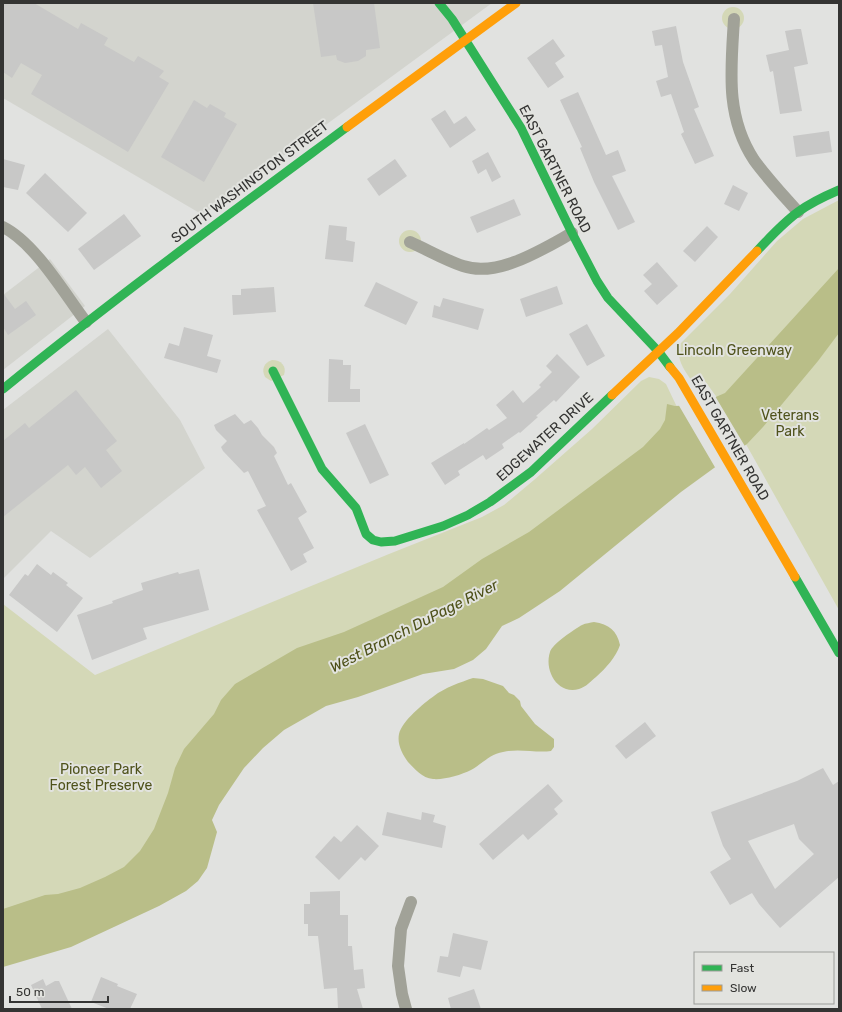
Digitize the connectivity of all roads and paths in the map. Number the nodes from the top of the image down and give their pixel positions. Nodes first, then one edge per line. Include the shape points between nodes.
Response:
1 (439, 3) edge
2 (516, 3) edge
3 (734, 19) dead end
4 (465, 40) junction
5 (839, 190) edge
6 (798, 212) junction
7 (3, 227) edge
8 (572, 233) junction
9 (410, 242) dead end
10 (86, 322) junction
11 (658, 351) junction
12 (273, 371) dead end
13 (3, 388) edge
14 (839, 652) edge
15 (411, 902) dead end
16 (406, 1009) edge

1 - 4 street, EAST GARTNER ROAD
2 - 4 street, SOUTH WASHINGTON STREET
3 - 6 street via 731,82 737,125 754,160
4 - 8 street, EAST GARTNER ROAD via 521,128
4 - 10 street, SOUTH WASHINGTON STREET
5 - 6 street, EDGEWATER DRIVE
6 - 11 street, EDGEWATER DRIVE via 778,229
7 - 10 street via 34,251
8 - 9 street via 512,263 478,269 464,267
8 - 11 street, EAST GARTNER ROAD via 608,298
10 - 13 street, SOUTH WASHINGTON STREET
11 - 12 street, EDGEWATER DRIVE via 531,472 502,494 476,511 452,522 387,542 374,541 366,535 355,507 329,480
11 - 14 street, EAST GARTNER ROAD via 679,378
15 - 16 street via 402,929 398,966

